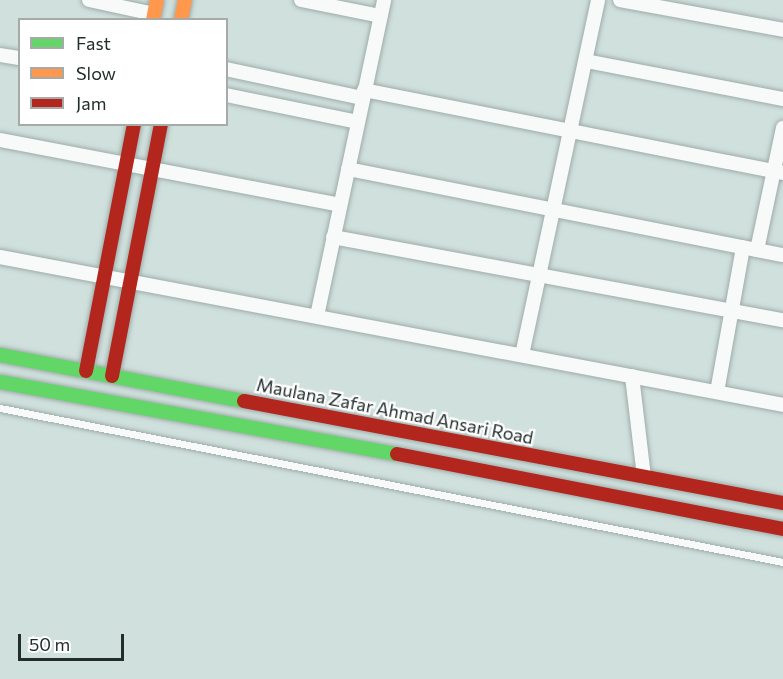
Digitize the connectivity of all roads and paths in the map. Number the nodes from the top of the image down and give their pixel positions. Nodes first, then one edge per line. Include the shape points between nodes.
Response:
1 (89, 0) edge
2 (185, 0) edge
3 (301, 0) edge
4 (384, 0) edge
5 (598, 0) edge
6 (620, 0) edge
7 (155, 11) edge
8 (380, 16) junction
9 (182, 18) edge
10 (783, 30) edge
11 (0, 55) edge
12 (18, 58) edge
13 (586, 62) junction
14 (228, 69) edge
15 (364, 94) junction
16 (228, 96) edge
17 (783, 99) edge
18 (357, 122) junction
19 (134, 126) edge
20 (161, 126) edge
21 (783, 128) edge
22 (571, 131) junction
23 (0, 140) edge
24 (126, 164) junction
25 (153, 169) junction
26 (348, 169) junction
27 (778, 172) edge
28 (340, 205) junction
29 (554, 210) junction
30 (333, 237) junction
31 (750, 249) junction
32 (783, 255) edge
33 (0, 257) edge
34 (539, 276) junction
35 (105, 277) junction
36 (131, 282) junction
37 (731, 311) junction
38 (316, 316) junction
39 (783, 321) edge
40 (0, 355) edge
41 (522, 355) junction
42 (86, 371) junction
43 (112, 376) junction
44 (632, 376) junction
45 (0, 382) edge
46 (717, 392) junction
47 (783, 405) edge
48 (0, 408) edge
49 (644, 476) junction
50 (783, 503) edge
51 (783, 529) edge
52 (783, 562) edge

1 - 7 street
2 - 9 main road
3 - 8 street
4 - 8 street
5 - 13 street
6 - 10 street
8 - 15 street
11 - 12 street
13 - 17 street
13 - 22 street
14 - 15 street
15 - 18 street
15 - 22 street
16 - 18 street
18 - 26 street
19 - 24 main road
20 - 25 main road
21 - 27 street
22 - 27 street
22 - 29 street
23 - 24 street
24 - 25 street
24 - 35 main road
25 - 28 street
25 - 36 main road
26 - 28 street
26 - 29 street
27 - 31 street
28 - 30 street
29 - 31 street
29 - 34 street
30 - 34 street
30 - 38 street
31 - 32 street
31 - 37 street
33 - 35 street
34 - 37 street
34 - 41 street
35 - 36 street
35 - 42 main road
36 - 38 street
36 - 43 main road
37 - 39 street
37 - 46 street
38 - 41 street
40 - 42 main road, Maulana Zafar Ahmad Ansari Road
41 - 44 street
42 - 43 main road, Maulana Zafar Ahmad Ansari Road
43 - 49 main road, Maulana Zafar Ahmad Ansari Road
44 - 46 street
44 - 49 street
45 - 51 main road
46 - 47 street
48 - 52 lane
49 - 50 main road, Maulana Zafar Ahmad Ansari Road

